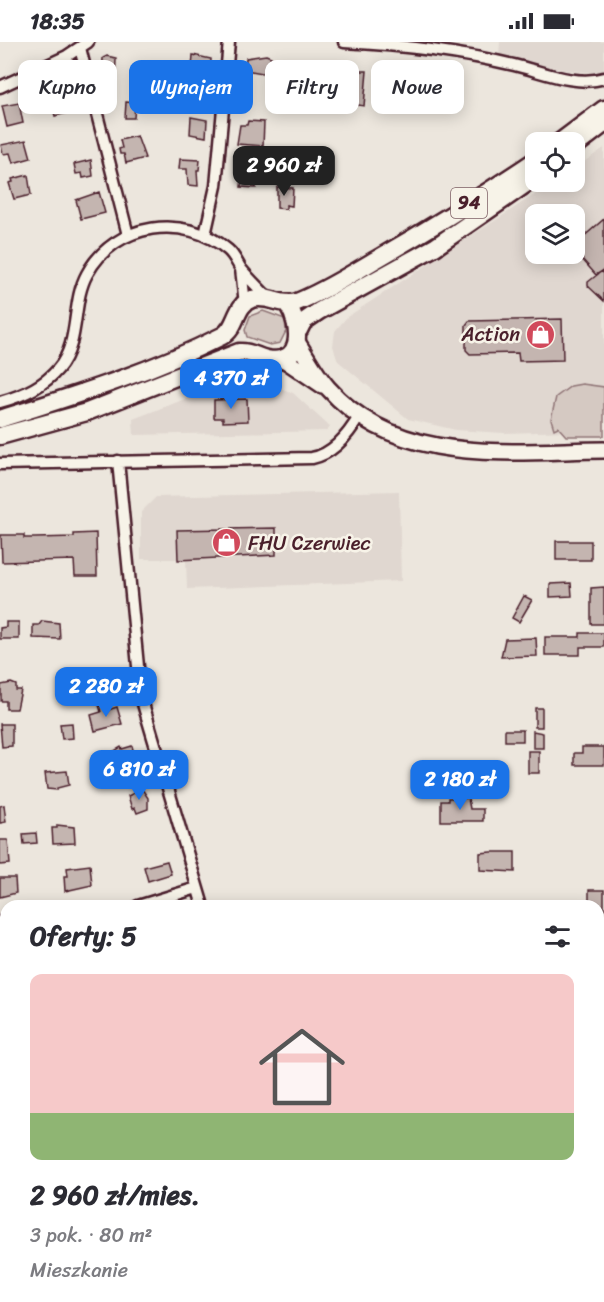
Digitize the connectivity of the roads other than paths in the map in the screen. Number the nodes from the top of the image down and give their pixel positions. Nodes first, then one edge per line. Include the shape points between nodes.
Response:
1 (229, 42) edge
2 (344, 42) edge
3 (84, 45) edge
4 (604, 78) edge
5 (0, 87) edge
6 (604, 109) edge
7 (604, 124) edge
8 (573, 132) edge
9 (585, 139) edge
10 (525, 167) edge
11 (525, 185) edge
12 (128, 234) junction
13 (205, 235) junction
14 (241, 269) junction
15 (269, 300) junction
16 (245, 303) junction
17 (288, 304) junction
18 (235, 322) junction
19 (298, 336) junction
20 (246, 351) junction
21 (282, 358) junction
22 (327, 388) junction
23 (0, 402) edge
24 (360, 415) junction
25 (0, 419) edge
26 (0, 436) edge
27 (604, 450) edge
28 (118, 462) junction
29 (0, 464) edge
30 (197, 888) junction
31 (158, 900) edge
32 (201, 900) edge

1 - 13 street via 216,186
2 - 4 street via 386,44 513,65 547,75 594,81
3 - 5 street
3 - 12 street
6 - 8 main road
7 - 9 main road
10 - 17 main road, 94 via 402,245 323,290
11 - 19 main road, 94 via 435,248 303,322
12 - 13 street via 171,227
12 - 23 street via 112,243 87,274 71,345 59,368 40,385
13 - 14 street via 230,252
14 - 15 street
14 - 16 street
15 - 16 main road
15 - 17 main road
16 - 18 main road
17 - 19 main road
18 - 20 main road via 238,340
18 - 25 main road via 225,334 128,378
19 - 21 main road, 94 via 291,351
19 - 22 street
20 - 21 main road via 267,359
20 - 26 main road via 87,412
21 - 22 street
22 - 24 street
24 - 27 street via 403,438 462,452
24 - 28 street via 340,442 324,455
28 - 29 street
28 - 30 street via 141,697
30 - 31 street
30 - 32 street

